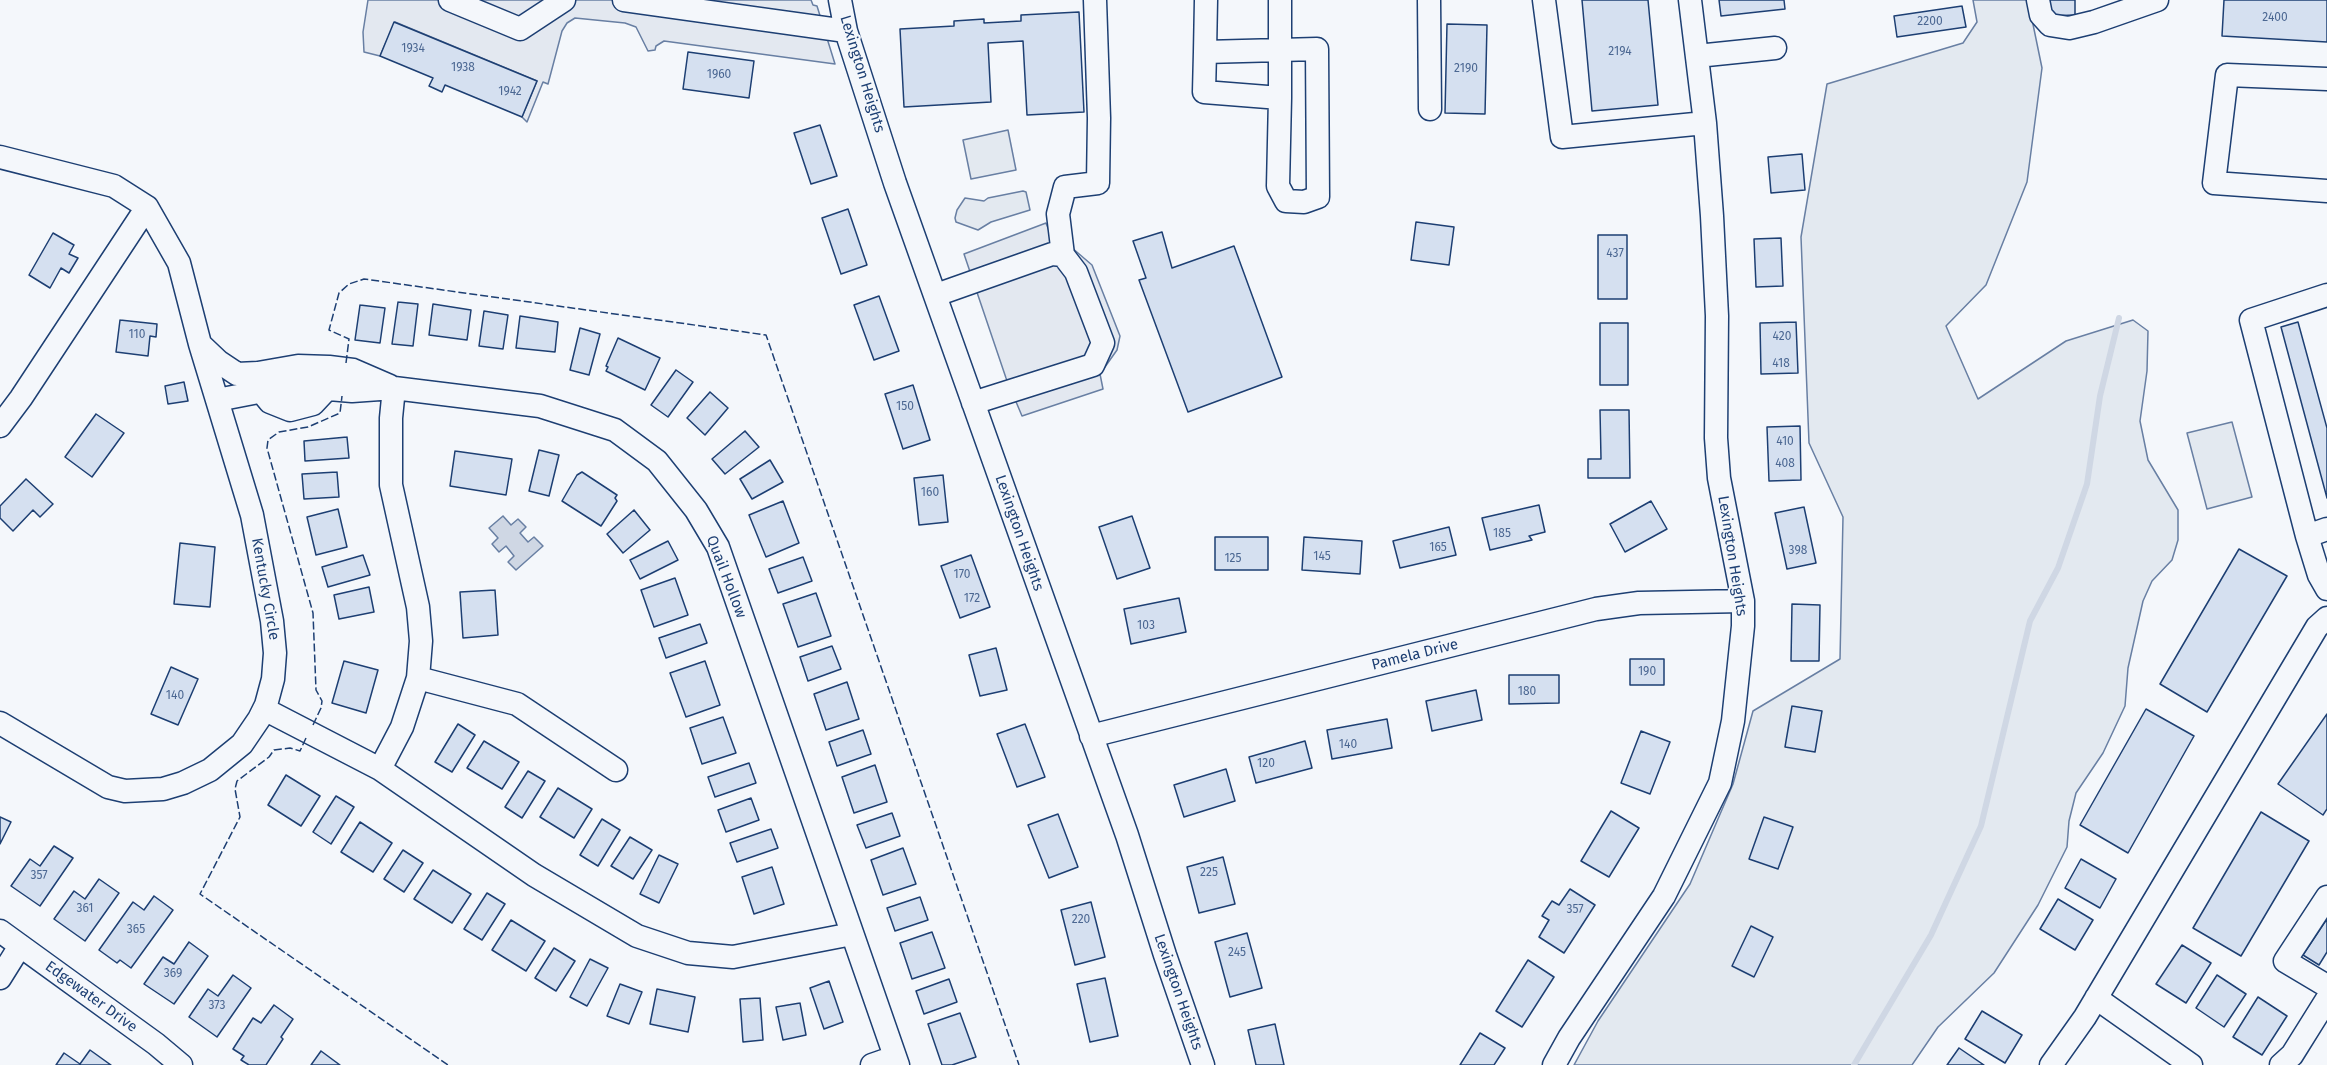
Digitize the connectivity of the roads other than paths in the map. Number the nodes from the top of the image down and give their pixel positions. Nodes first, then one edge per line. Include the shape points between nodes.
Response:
1 (450, 0) edge
2 (564, 0) edge
3 (624, 0) edge
4 (840, 0) edge
5 (1095, 0) edge
6 (1206, 0) edge
7 (1280, 0) edge
8 (1429, 0) edge
9 (1544, 0) edge
10 (1690, 0) edge
11 (2038, 0) edge
12 (2157, 0) edge
13 (666, 3) edge
14 (772, 11) edge
15 (846, 31) junction
16 (1775, 48) dead end
17 (1280, 50) junction
18 (1205, 52) junction
19 (1697, 56) junction
20 (2327, 79) edge
21 (1280, 98) junction
22 (1430, 108) dead end
23 (1705, 123) junction
24 (0, 157) edge
25 (2327, 191) edge
26 (147, 207) junction
27 (1063, 255) junction
28 (936, 295) junction
29 (2327, 295) edge
30 (200, 344) junction
31 (328, 377) junction
32 (260, 382) junction
33 (394, 388) junction
34 (217, 400) junction
35 (974, 403) junction
36 (0, 426) edge
37 (2317, 533) edge
38 (2327, 589) edge
39 (1743, 601) junction
40 (2327, 618) edge
41 (418, 678) junction
42 (264, 709) junction
43 (0, 723) edge
44 (1091, 736) junction
45 (380, 769) junction
46 (616, 770) dead end
47 (2327, 897) edge
48 (0, 931) edge
49 (852, 934) junction
50 (20, 946) junction
51 (0, 978) edge
52 (2327, 986) edge
53 (2096, 998) junction
54 (2327, 999) edge
55 (897, 1061) edge
56 (181, 1065) edge
57 (872, 1065) edge
58 (1203, 1065) edge
59 (1554, 1065) edge
60 (2052, 1065) edge
61 (2191, 1065) edge
62 (2281, 1065) edge

1 - 2 street via 520,29
3 - 13 street
4 - 15 street, Lexington Heights
5 - 27 street via 1098,183 1065,187 1058,214
6 - 18 street
7 - 17 street
8 - 22 street
9 - 23 street via 1562,138
10 - 19 street, Lexington Heights
11 - 12 street via 2041,15 2050,25 2069,28
13 - 14 street
14 - 15 street
15 - 28 street, Lexington Heights
16 - 19 street
17 - 18 street
17 - 21 street
17 - 21 street via 1317,49 1318,197 1304,202 1286,201 1278,186
18 - 21 street via 1204,92
19 - 23 street, Lexington Heights
20 - 25 street via 2228,75 2214,183
23 - 39 street, Lexington Heights via 1717,316 1716,448
24 - 26 street, Kentucky Circle via 114,186
26 - 30 street, Kentucky Circle via 179,263
26 - 36 street
27 - 28 street via 1052,254
27 - 35 street via 1076,272 1103,343 1093,365
28 - 35 street, Lexington Heights
29 - 37 street via 2251,320
30 - 32 street, Quail Hollow via 237,374
30 - 34 street, Kentucky Circle
31 - 32 street, Quail Hollow via 291,367
31 - 32 street via 313,404 290,410 270,402
31 - 33 street, Quail Hollow via 353,370
32 - 34 street, Quail Hollow
33 - 41 street via 391,485 418,607
33 - 49 street, Quail Hollow via 540,406 615,430 657,461 696,510 718,547
34 - 42 street, Kentucky Circle via 252,516 273,629 273,679
35 - 44 street, Lexington Heights
37 - 38 street via 2319,575
39 - 44 street, Pamela Drive via 1638,603 1596,609
39 - 59 street, Lexington Heights via 1733,721 1720,783 1664,896
40 - 53 street via 2317,627
41 - 45 street via 402,727
41 - 46 street via 518,704
42 - 43 street, Kentucky Circle via 242,744 210,770 183,783 143,791 108,787
42 - 45 street
44 - 58 street, Lexington Heights
45 - 49 street via 534,876 637,936 688,953 733,957
47 - 52 street via 2286,961
48 - 50 street, Edgewater Drive
49 - 55 street, Quail Hollow
50 - 51 street
50 - 56 street, Edgewater Drive
53 - 60 street
53 - 61 street
54 - 62 street via 2292,1055
55 - 57 street

